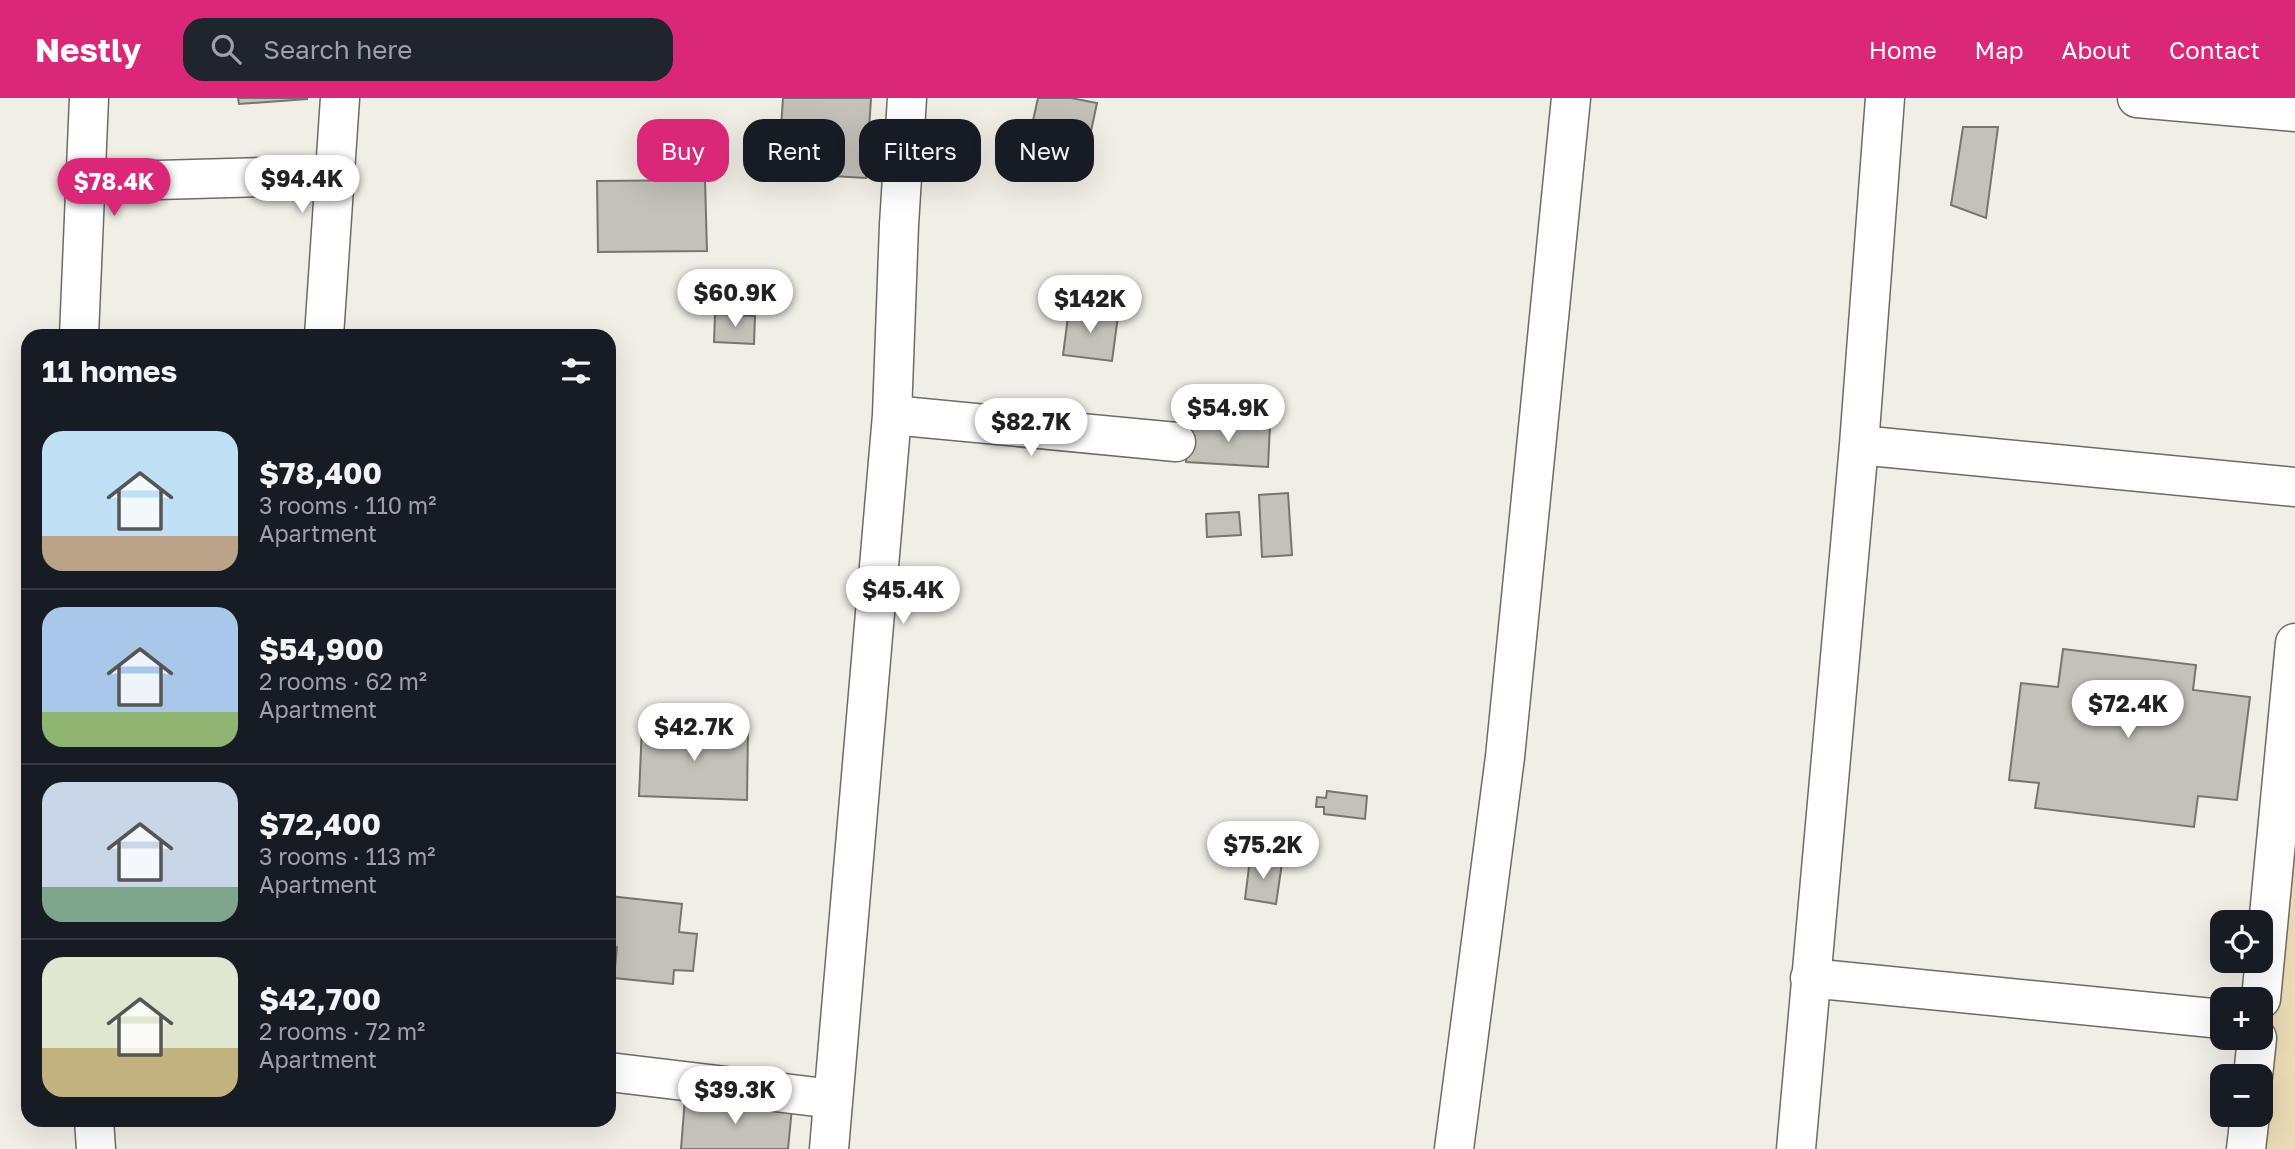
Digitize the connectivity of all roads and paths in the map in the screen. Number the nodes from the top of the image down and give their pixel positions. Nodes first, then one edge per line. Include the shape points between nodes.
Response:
1 (89, 98) edge
2 (340, 98) edge
3 (907, 98) edge
4 (1572, 98) edge
5 (1885, 98) edge
6 (2137, 98) edge
7 (2295, 112) edge
8 (334, 175) junction
9 (86, 182) junction
10 (79, 329) edge
11 (324, 329) edge
12 (892, 415) junction
13 (1176, 442) dead end
14 (1859, 445) junction
15 (2295, 487) edge
16 (2295, 643) edge
17 (1810, 978) junction
18 (2262, 987) edge
19 (2210, 1018) edge
20 (616, 1073) edge
21 (833, 1098) junction
22 (94, 1127) edge
23 (2249, 1127) edge
24 (96, 1149) edge
25 (830, 1149) edge
26 (1454, 1149) edge
27 (1796, 1149) edge
28 (2246, 1149) edge

1 - 9 street
2 - 8 street
3 - 12 street
4 - 26 street via 1505,757
5 - 14 street
6 - 7 street
8 - 9 street
8 - 11 street
9 - 10 street
12 - 13 street
12 - 21 street
14 - 15 street
14 - 17 street
16 - 18 street
17 - 19 street
17 - 27 street
20 - 21 street
21 - 25 street
22 - 24 street
23 - 28 street

